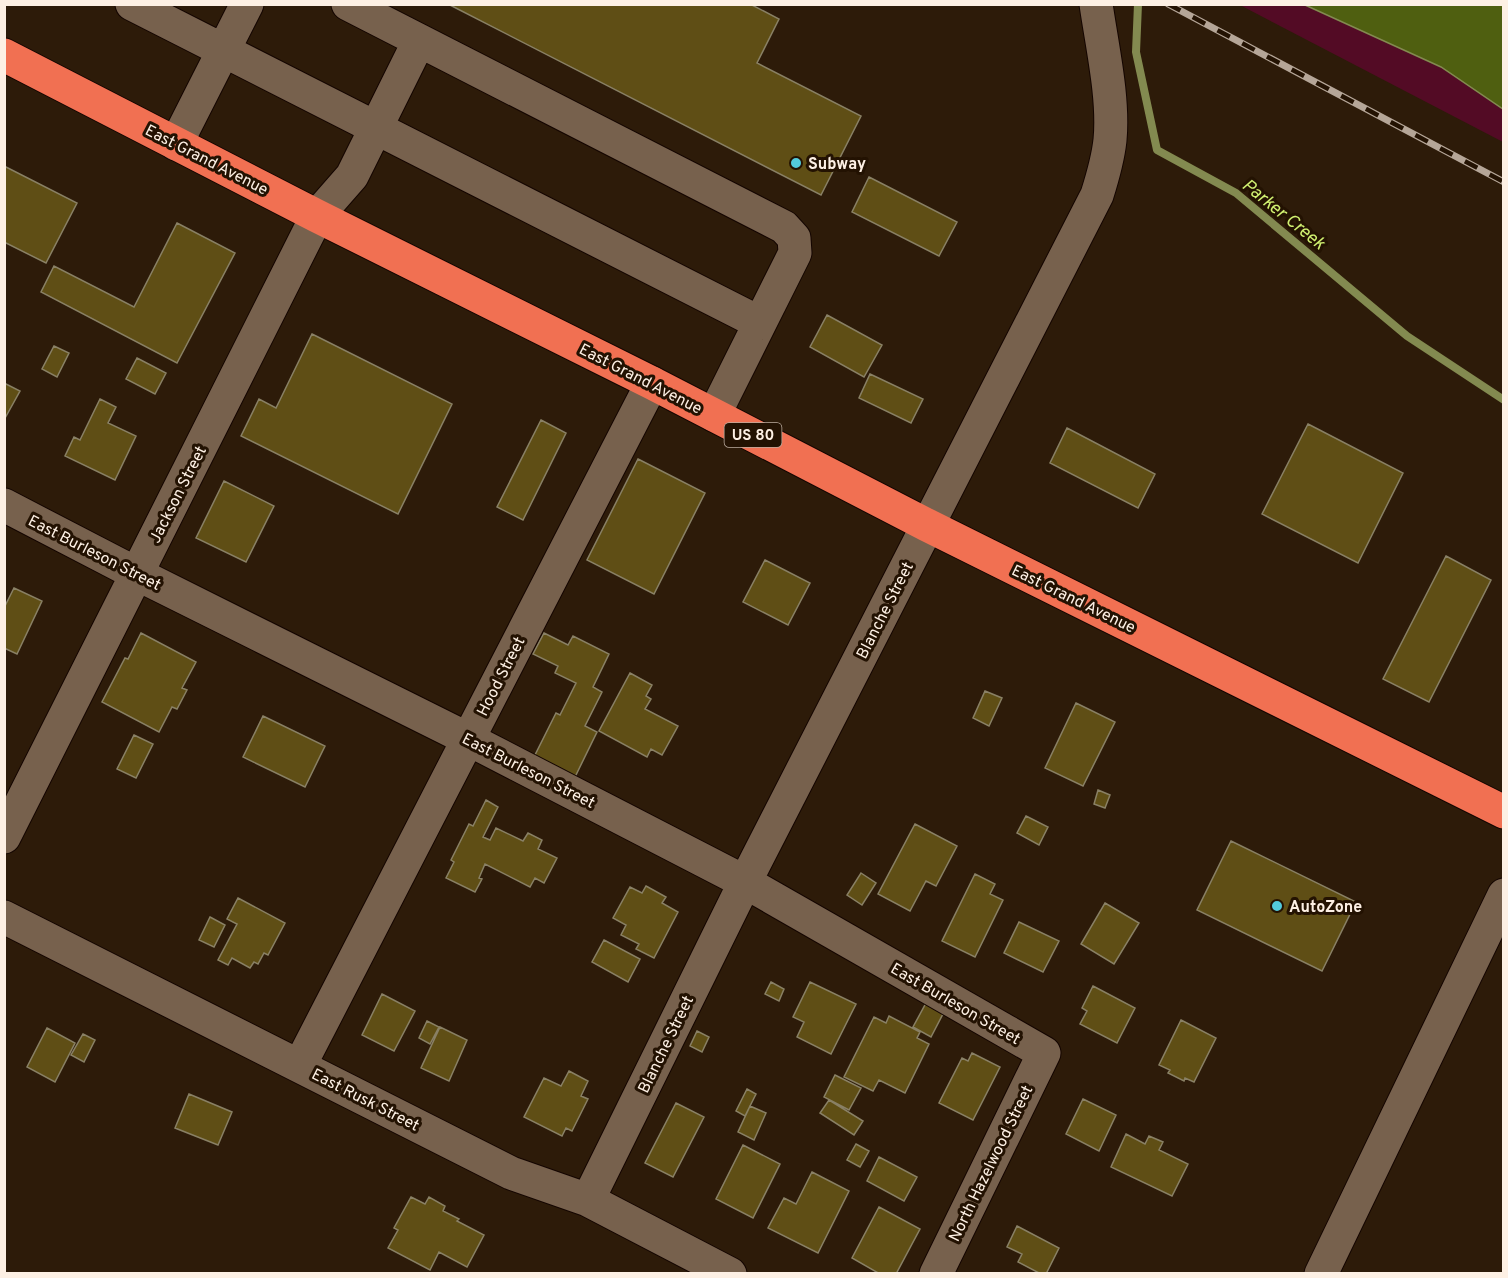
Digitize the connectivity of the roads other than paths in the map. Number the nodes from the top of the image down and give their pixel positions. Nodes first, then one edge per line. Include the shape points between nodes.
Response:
1 (132, 4) edge
2 (248, 4) edge
3 (348, 4) edge
4 (1096, 4) edge
5 (419, 41) junction
6 (223, 52) junction
7 (4, 55) edge
8 (375, 129) junction
9 (176, 144) junction
10 (317, 216) junction
11 (760, 323) junction
12 (652, 383) junction
13 (714, 415) junction
14 (4, 505) edge
15 (927, 525) junction
16 (137, 574) junction
17 (468, 739) junction
18 (1503, 812) edge
19 (4, 837) edge
20 (745, 882) junction
21 (1503, 895) edge
22 (4, 917) edge
23 (1044, 1053) joint
24 (300, 1065) junction
25 (588, 1200) junction
26 (730, 1274) edge
27 (936, 1274) edge
28 (1321, 1274) edge

1 - 6 street
2 - 6 street
3 - 5 street
4 - 15 street, Blanche Street via 1110,114 1110,139 1100,186
5 - 8 street, Jackson Street
5 - 11 street via 784,227 794,238 795,253
6 - 8 street
6 - 9 street
7 - 9 highway, East Grand Avenue / US 80
8 - 10 street, Jackson Street via 352,176
8 - 11 street
9 - 10 highway, East Grand Avenue / US 80
10 - 12 highway, East Grand Avenue / US 80
10 - 16 street, Jackson Street
11 - 13 street
12 - 13 highway, East Grand Avenue / US 80
12 - 17 street, Hood Street
13 - 15 highway, East Grand Avenue / US 80
14 - 16 street, East Burleson Street
15 - 18 highway, East Grand Avenue / US 80
15 - 20 street, Blanche Street
16 - 17 street, East Burleson Street
16 - 19 street, Jackson Street
17 - 20 street, East Burleson Street
17 - 24 street, Hood Street
20 - 23 street, East Burleson Street
20 - 25 street, Blanche Street
21 - 28 street
22 - 24 street, East Rusk Street
23 - 27 street, North Hazelwood Street
24 - 25 street, East Rusk Street via 511,1173
25 - 26 street, East Rusk Street

